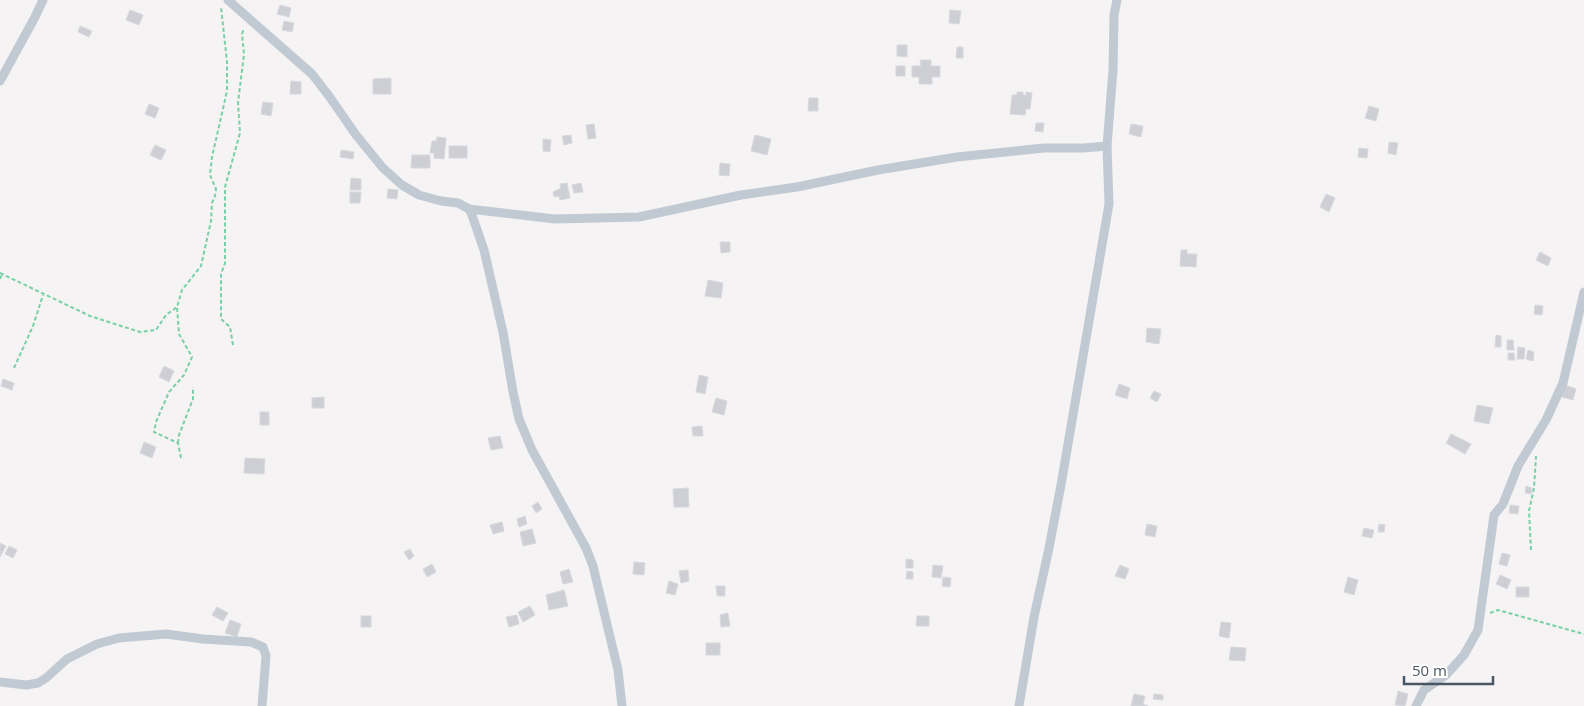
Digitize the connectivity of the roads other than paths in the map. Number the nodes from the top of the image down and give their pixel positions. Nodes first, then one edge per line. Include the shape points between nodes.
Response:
1 (43, 0) edge
2 (228, 0) edge
3 (1117, 0) edge
4 (0, 82) edge
5 (1107, 146) junction
6 (469, 209) junction
7 (1584, 292) edge
8 (0, 682) edge
9 (262, 706) edge
10 (622, 706) edge
11 (1019, 706) edge
12 (1416, 706) edge

1 - 4 street
2 - 6 street via 312,74 356,135 402,184 419,195 458,203
3 - 5 street
5 - 6 street via 1044,148 957,157 797,187 741,194 639,217 555,219
5 - 11 street via 1108,204 1061,485
6 - 10 street via 480,235 520,419 532,450 593,566 618,670
7 - 12 street via 1563,384 1518,466 1503,504 1494,515 1478,630 1464,655 1446,675 1424,690
8 - 9 street via 38,683 67,659 97,644 119,638 166,634 251,642 263,647 266,656

